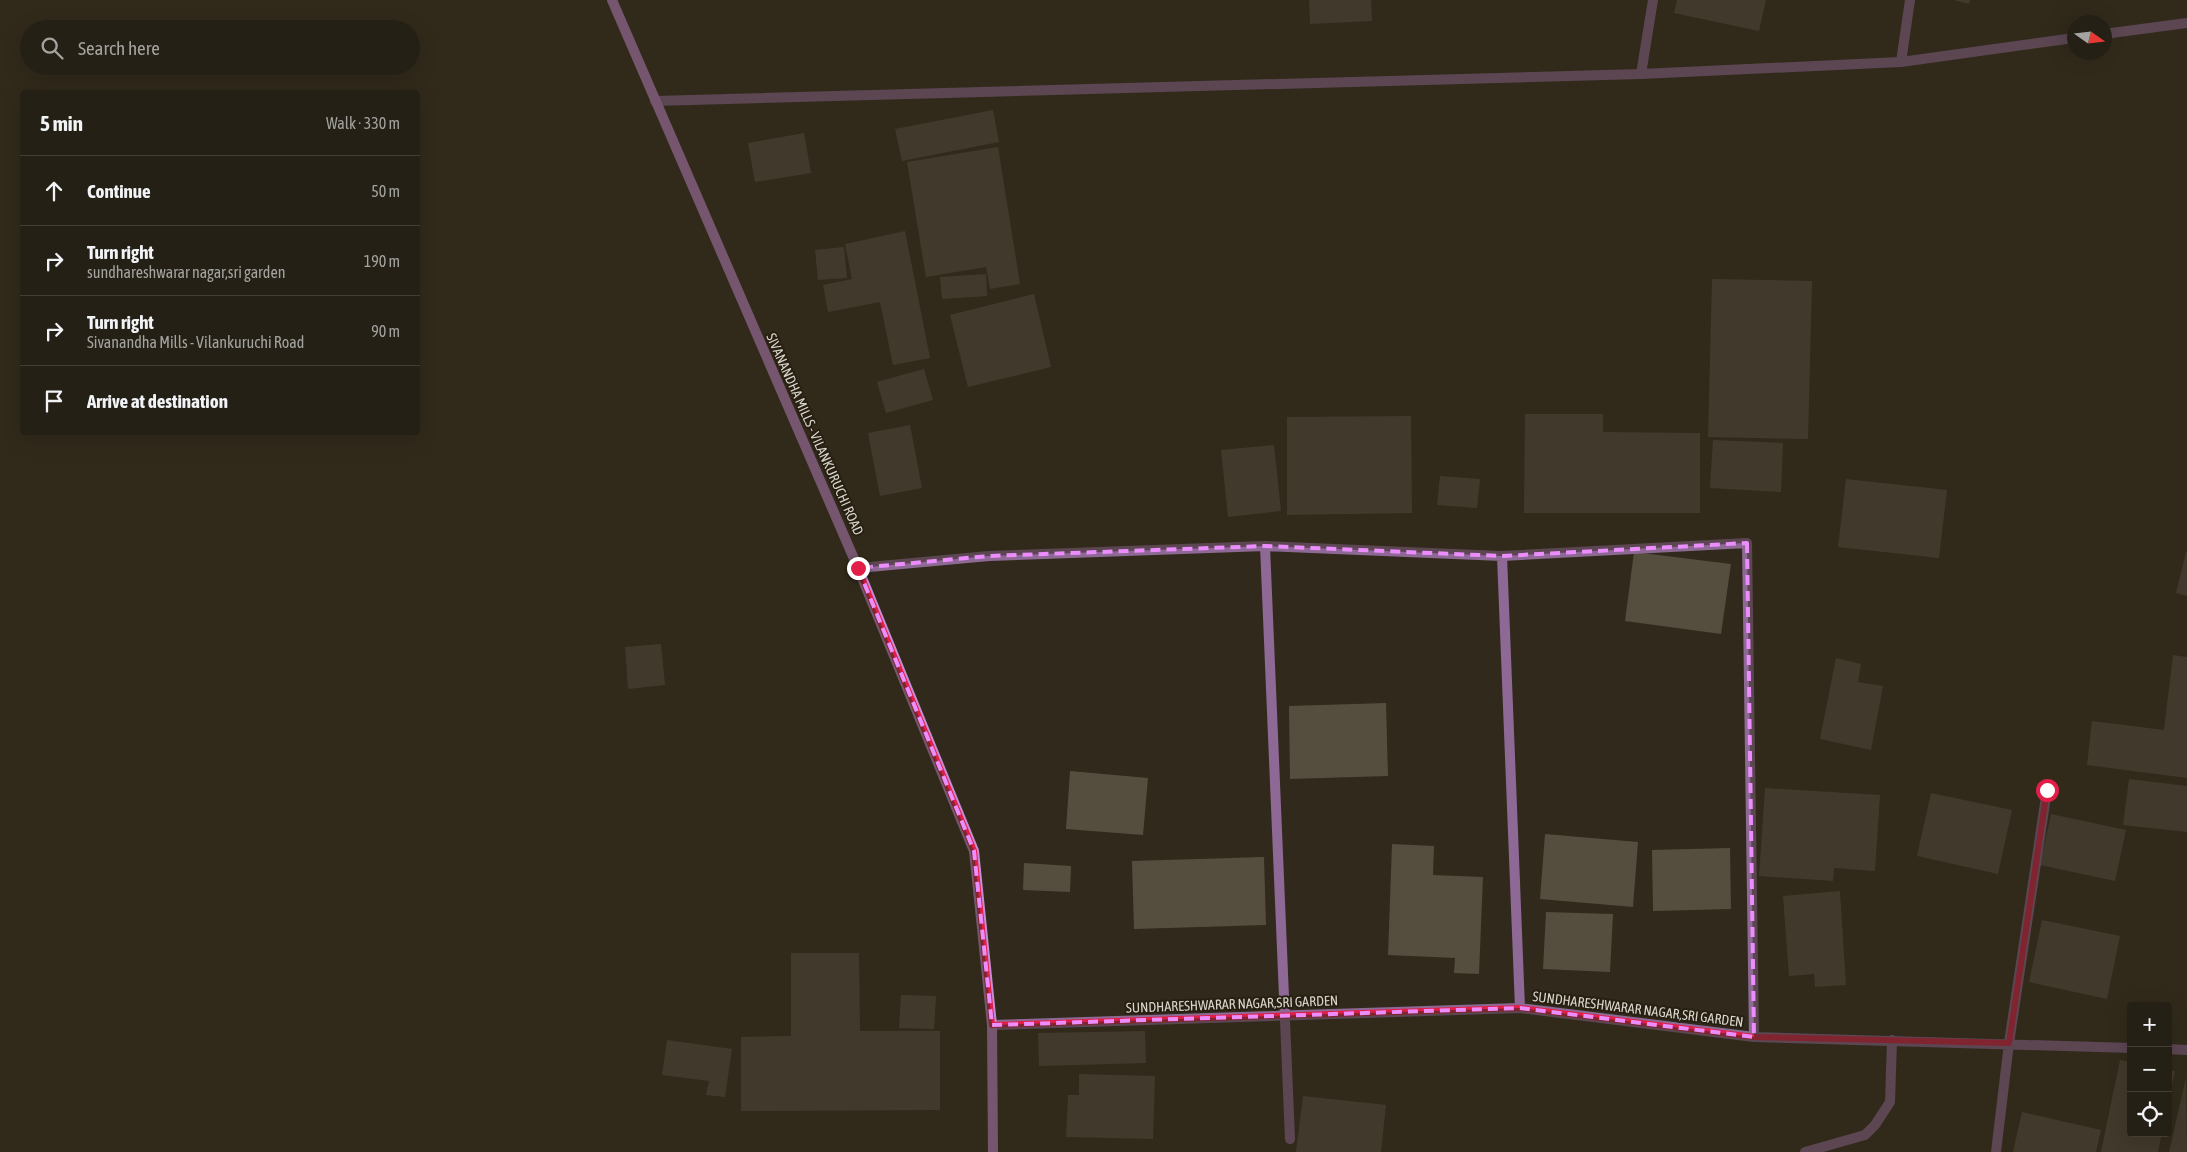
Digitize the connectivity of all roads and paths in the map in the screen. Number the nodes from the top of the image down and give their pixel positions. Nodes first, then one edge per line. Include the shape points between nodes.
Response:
1 (612, 0) edge
2 (1653, 0) edge
3 (1910, 0) edge
4 (2187, 23) edge
5 (2112, 33) edge
6 (2067, 39) edge
7 (1901, 62) junction
8 (1641, 74) junction
9 (655, 101) junction
10 (1265, 546) junction
11 (1502, 556) junction
12 (858, 568) junction
13 (2047, 790) dead end
14 (1520, 1008) junction
15 (1283, 1016) junction
16 (992, 1025) junction
17 (1754, 1037) junction
18 (1892, 1040) junction
19 (2009, 1043) junction
20 (2127, 1048) edge
21 (2172, 1049) edge
22 (2187, 1050) edge
23 (1290, 1139) dead end
24 (993, 1152) edge
25 (1805, 1152) edge
26 (1996, 1152) edge

1 - 9 main road, SIVANANDHA MILLS - VILANKURUCHI ROAD
2 - 8 street
3 - 7 street
4 - 5 street
6 - 7 street
7 - 8 street
8 - 9 street
9 - 12 main road, SIVANANDHA MILLS - VILANKURUCHI ROAD
10 - 11 street
10 - 12 street via 989,556
10 - 15 street
11 - 14 street
11 - 17 street via 1747,543
12 - 16 main road, SIVANANDHA MILLS - VILANKURUCHI ROAD via 974,851
13 - 19 street
14 - 15 street, SUNDHARESHWARAR NAGAR,SRI GARDEN
14 - 17 street, SUNDHARESHWARAR NAGAR,SRI GARDEN
15 - 16 street, SUNDHARESHWARAR NAGAR,SRI GARDEN
15 - 23 street
16 - 24 main road, SIVANANDHA MILLS - VILANKURUCHI ROAD
17 - 18 street, SUNDHARESHWARAR NAGAR,SRI GARDEN
18 - 19 street, SUNDHARESHWARAR NAGAR,SRI GARDEN
18 - 25 street via 1890,1102 1875,1125 1865,1135
19 - 20 street, SUNDHARESHWARAR NAGAR,SRI GARDEN
19 - 26 street
21 - 22 street

